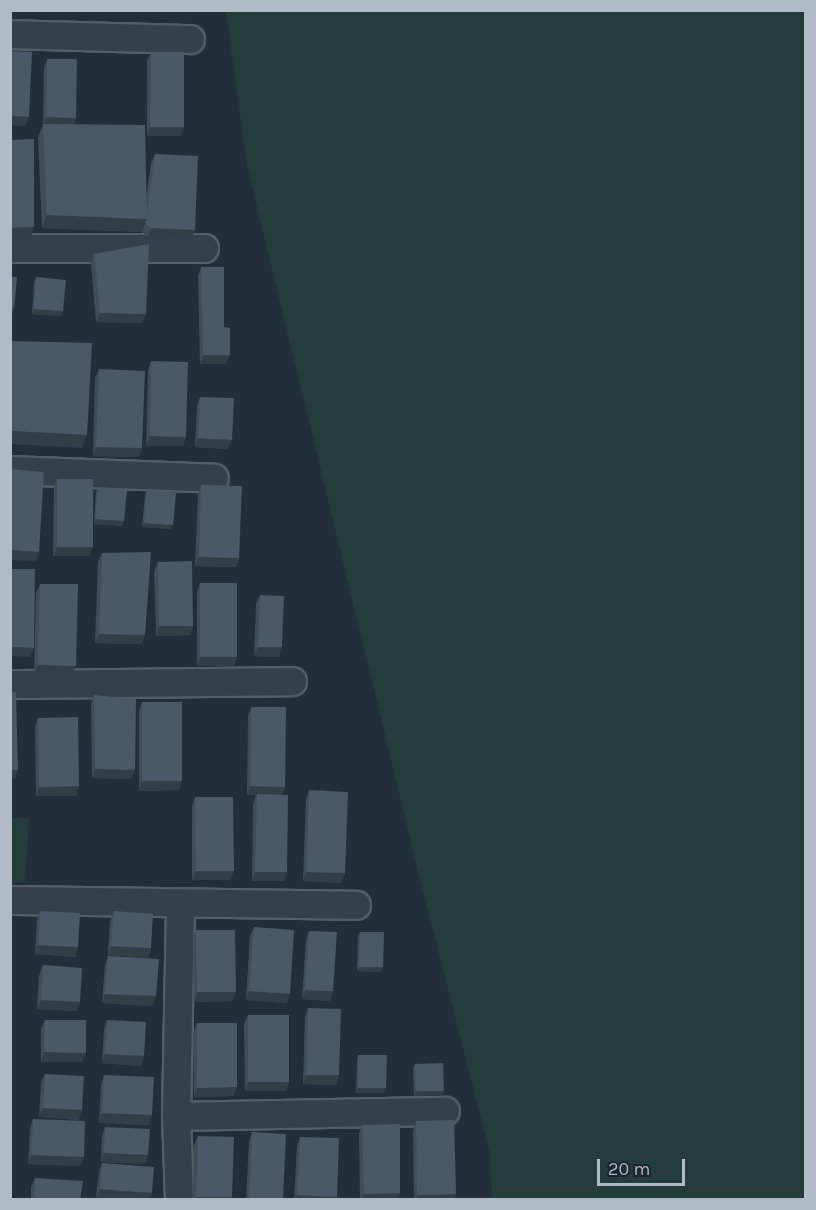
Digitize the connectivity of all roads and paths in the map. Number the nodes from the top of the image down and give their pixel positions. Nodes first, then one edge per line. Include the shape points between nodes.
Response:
1 (10, 34) edge
2 (190, 39) dead end
3 (10, 248) edge
4 (204, 248) dead end
5 (10, 470) edge
6 (214, 478) dead end
7 (292, 681) dead end
8 (10, 684) edge
9 (10, 900) edge
10 (180, 903) junction
11 (356, 905) dead end
12 (445, 1111) dead end
13 (176, 1116) junction
14 (179, 1200) edge

1 - 2 street
3 - 4 street
5 - 6 street
7 - 8 street
9 - 10 street
10 - 11 street
10 - 13 street
12 - 13 street
13 - 14 street

